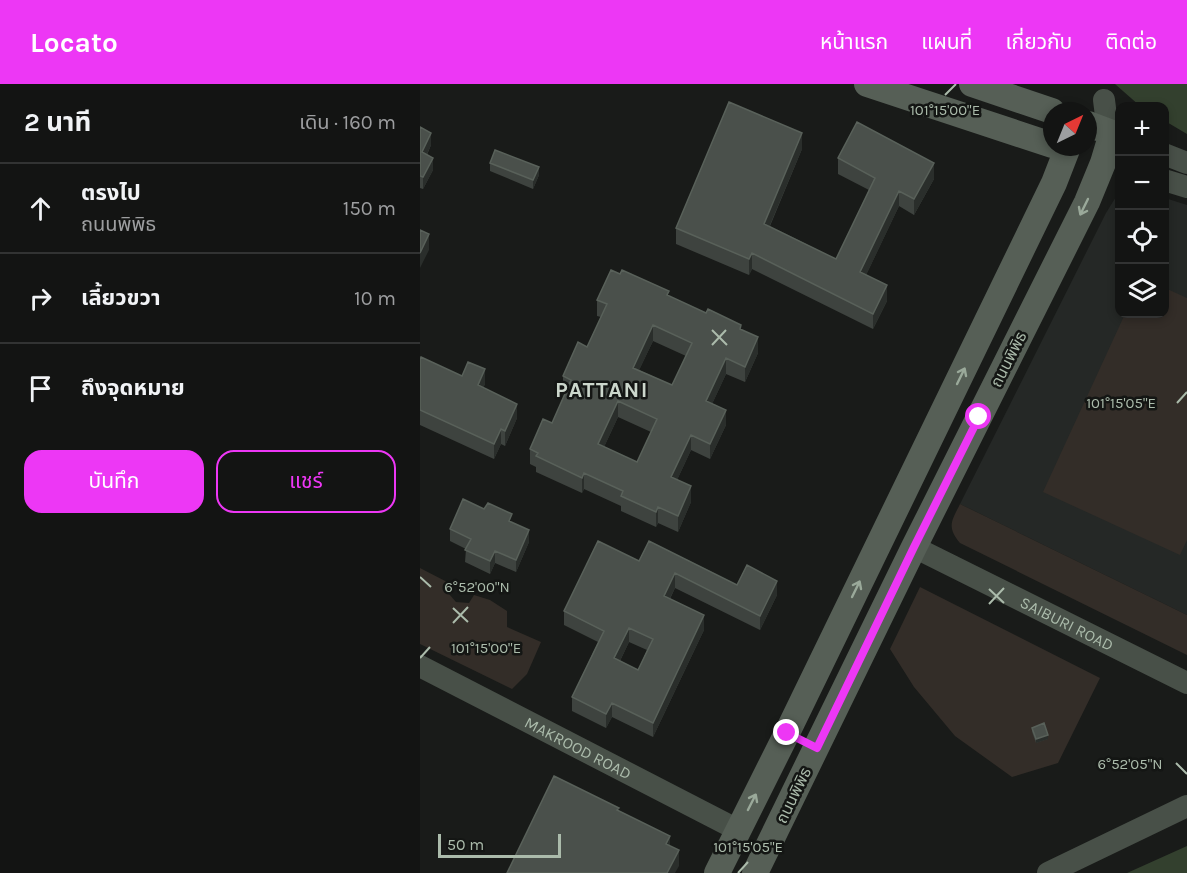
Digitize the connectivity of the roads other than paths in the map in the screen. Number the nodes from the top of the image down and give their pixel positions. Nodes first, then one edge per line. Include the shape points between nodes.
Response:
1 (867, 84) edge
2 (972, 84) edge
3 (1102, 98) edge
4 (1043, 108) edge
5 (1097, 127) edge
6 (1115, 132) edge
7 (1115, 134) edge
8 (1115, 140) edge
9 (1043, 141) edge
10 (1059, 156) edge
11 (1086, 156) edge
12 (1169, 156) edge
13 (1187, 164) edge
14 (1111, 165) edge
15 (1169, 182) edge
16 (1187, 187) edge
17 (948, 403) junction
18 (979, 417) junction
19 (892, 516) junction
20 (918, 539) junction
21 (835, 632) junction
22 (866, 647) junction
23 (420, 666) edge
24 (1187, 683) edge
25 (787, 733) junction
26 (817, 748) junction
27 (1187, 806) edge
28 (738, 830) junction
29 (768, 846) junction
30 (717, 873) edge
31 (755, 873) edge
32 (1048, 873) edge

1 - 9 main road
2 - 4 main road
3 - 6 street
5 - 7 main road
8 - 14 main road, ถนนพิพิธ
17 -> 10 main road, ถนนพิพิธ via 1054,183
11 - 14 main road
12 - 13 street
14 -> 18 main road, ถนนพิพิธ via 1087,202
15 - 16 street
17 - 18 main road
17 - 19 main road, ถนนพิพิธ
18 - 20 main road, ถนนพิพิธ
19 - 20 main road
21 -> 19 main road, ถนนพิพิธ
20 - 22 main road, ถนนพิพิธ
20 - 24 street, SAIBURI ROAD
21 - 22 main road
21 - 25 main road, ถนนพิพิธ
22 - 26 main road, ถนนพิพิธ
23 - 28 street, MAKROOD ROAD
25 - 26 main road
28 -> 25 main road, ถนนพิพิธ
26 - 29 main road, ถนนพิพิธ
27 - 32 street
28 - 29 main road
28 - 30 main road, ถนนพิพิธ
29 - 31 main road, ถนนพิพิธ

